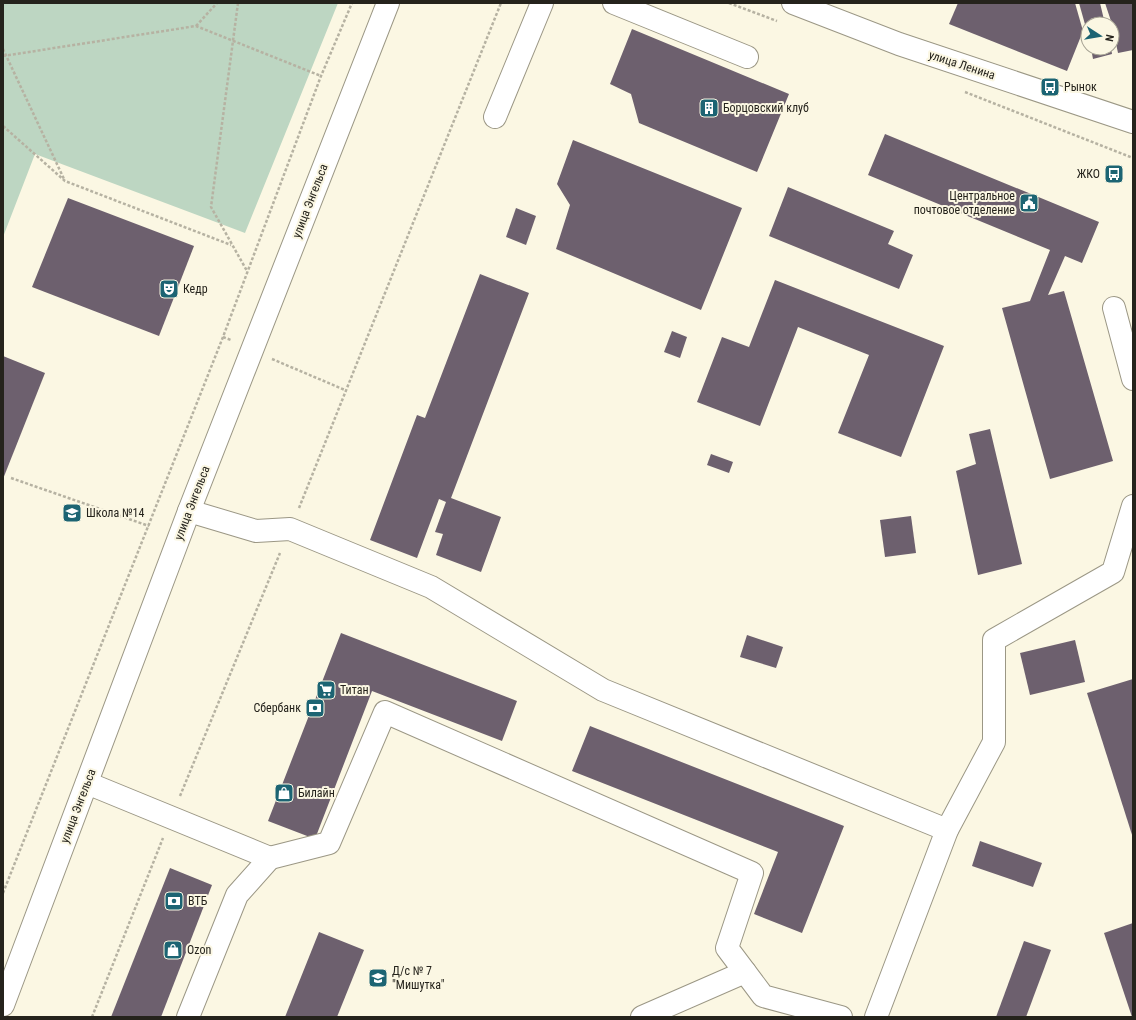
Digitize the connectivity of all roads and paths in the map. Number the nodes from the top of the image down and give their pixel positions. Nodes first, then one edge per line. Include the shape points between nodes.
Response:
1 (217, 3) edge
2 (238, 3) edge
3 (352, 3) edge
4 (388, 3) edge
5 (542, 3) edge
6 (614, 3) edge
7 (793, 3) edge
8 (196, 26) junction
9 (234, 41) junction
10 (3, 49) edge
11 (4, 56) edge
12 (747, 57) dead end
13 (321, 76) junction
14 (495, 117) dead end
15 (1133, 122) edge
16 (3, 126) edge
17 (65, 181) junction
18 (231, 246) junction
19 (247, 271) junction
20 (1114, 308) dead end
21 (223, 337) junction
22 (252, 350) junction
23 (1133, 379) edge
24 (345, 390) dead end
25 (11, 478) dead end
26 (1133, 506) edge
27 (189, 511) junction
28 (149, 526) junction
29 (87, 783) junction
30 (947, 830) junction
31 (270, 858) junction
32 (3, 893) edge
33 (745, 972) junction
34 (3, 1005) edge
35 (188, 1017) edge
36 (642, 1017) edge
37 (841, 1017) edge
38 (876, 1017) edge

1 - 8 path
2 - 9 path
3 - 13 path
4 - 22 street, улица Энгельса
5 - 14 street
6 - 12 street
7 - 15 street, улица Ленина via 899,44
8 - 9 path
8 - 11 path
9 - 13 path
9 - 18 path via 211,206
10 - 11 path
11 - 17 path
13 - 19 path
16 - 17 path
17 - 18 path
18 - 19 path
19 - 21 path
20 - 23 street
21 - 22 path
21 - 28 path
22 - 24 path
22 - 27 street, улица Энгельса
25 - 28 path
26 - 30 street via 1113,572 994,640 994,742
27 - 29 street, улица Энгельса
27 - 30 street via 256,531 290,529 431,587 603,690
28 - 32 path
29 - 31 street
29 - 34 street, улица Энгельса
30 - 38 street
31 - 33 street via 329,843 385,712 752,874 726,948
31 - 35 street via 237,895
33 - 36 street
33 - 37 street via 763,996

